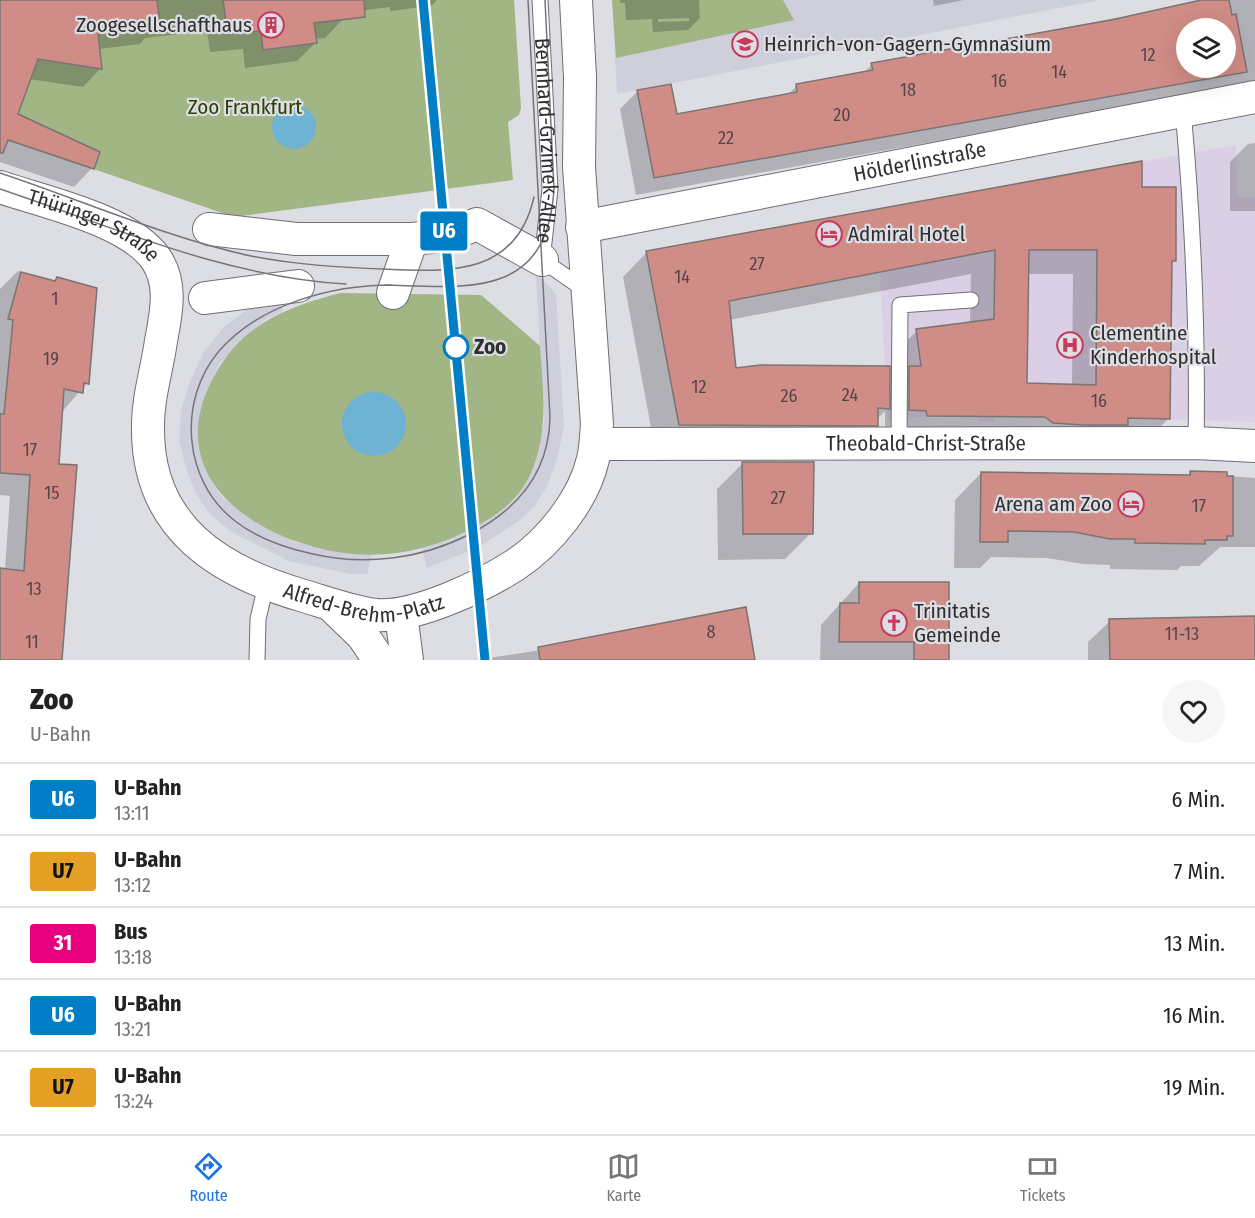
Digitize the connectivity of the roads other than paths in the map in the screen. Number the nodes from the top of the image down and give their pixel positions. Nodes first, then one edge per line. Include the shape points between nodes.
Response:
1 (540, 0) edge
2 (576, 0) edge
3 (1255, 96) edge
4 (1183, 110) junction
5 (0, 187) edge
6 (582, 227) junction
7 (209, 229) dead end
8 (296, 239) junction
9 (412, 239) junction
10 (542, 260) junction
11 (167, 286) joint
12 (393, 293) dead end
13 (588, 293) junction
14 (205, 298) dead end
15 (971, 300) dead end
16 (1196, 443) junction
17 (596, 444) junction
18 (899, 444) junction
19 (1255, 446) edge
20 (266, 585) junction
21 (328, 603) junction
22 (401, 614) junction
23 (257, 660) edge
24 (379, 660) edge
25 (407, 660) edge

1 - 10 lane, Bernhard-Grzimek-Allee via 550,189
2 - 6 street, Bernhard-Grzimek-Allee
3 - 4 street, Hölderlinstraße
4 - 6 street, Hölderlinstraße
4 - 16 lane via 1196,294
5 - 11 street, Thüringer Straße via 122,232 155,258
6 - 13 street, Alfred-Brehm-Platz
7 - 8 street
8 - 9 street
8 - 14 street via 301,294
9 - 10 street via 450,235 477,224
9 - 12 street
10 - 13 lane, Bernhard-Grzimek-Allee
11 - 20 street, Alfred-Brehm-Platz via 147,429 156,481 171,513 193,541 222,564
13 - 17 street, Alfred-Brehm-Platz
15 - 18 lane via 900,304
16 - 18 street, Theobald-Christ-Straße
16 - 19 street, Theobald-Christ-Straße
17 - 18 street, Theobald-Christ-Straße
17 - 22 street, Alfred-Brehm-Platz via 585,482 572,505 527,556 440,602
20 - 21 street, Alfred-Brehm-Platz
20 - 23 lane via 258,619
21 - 22 street, Alfred-Brehm-Platz via 366,613
21 - 24 street via 363,636
22 - 25 street

